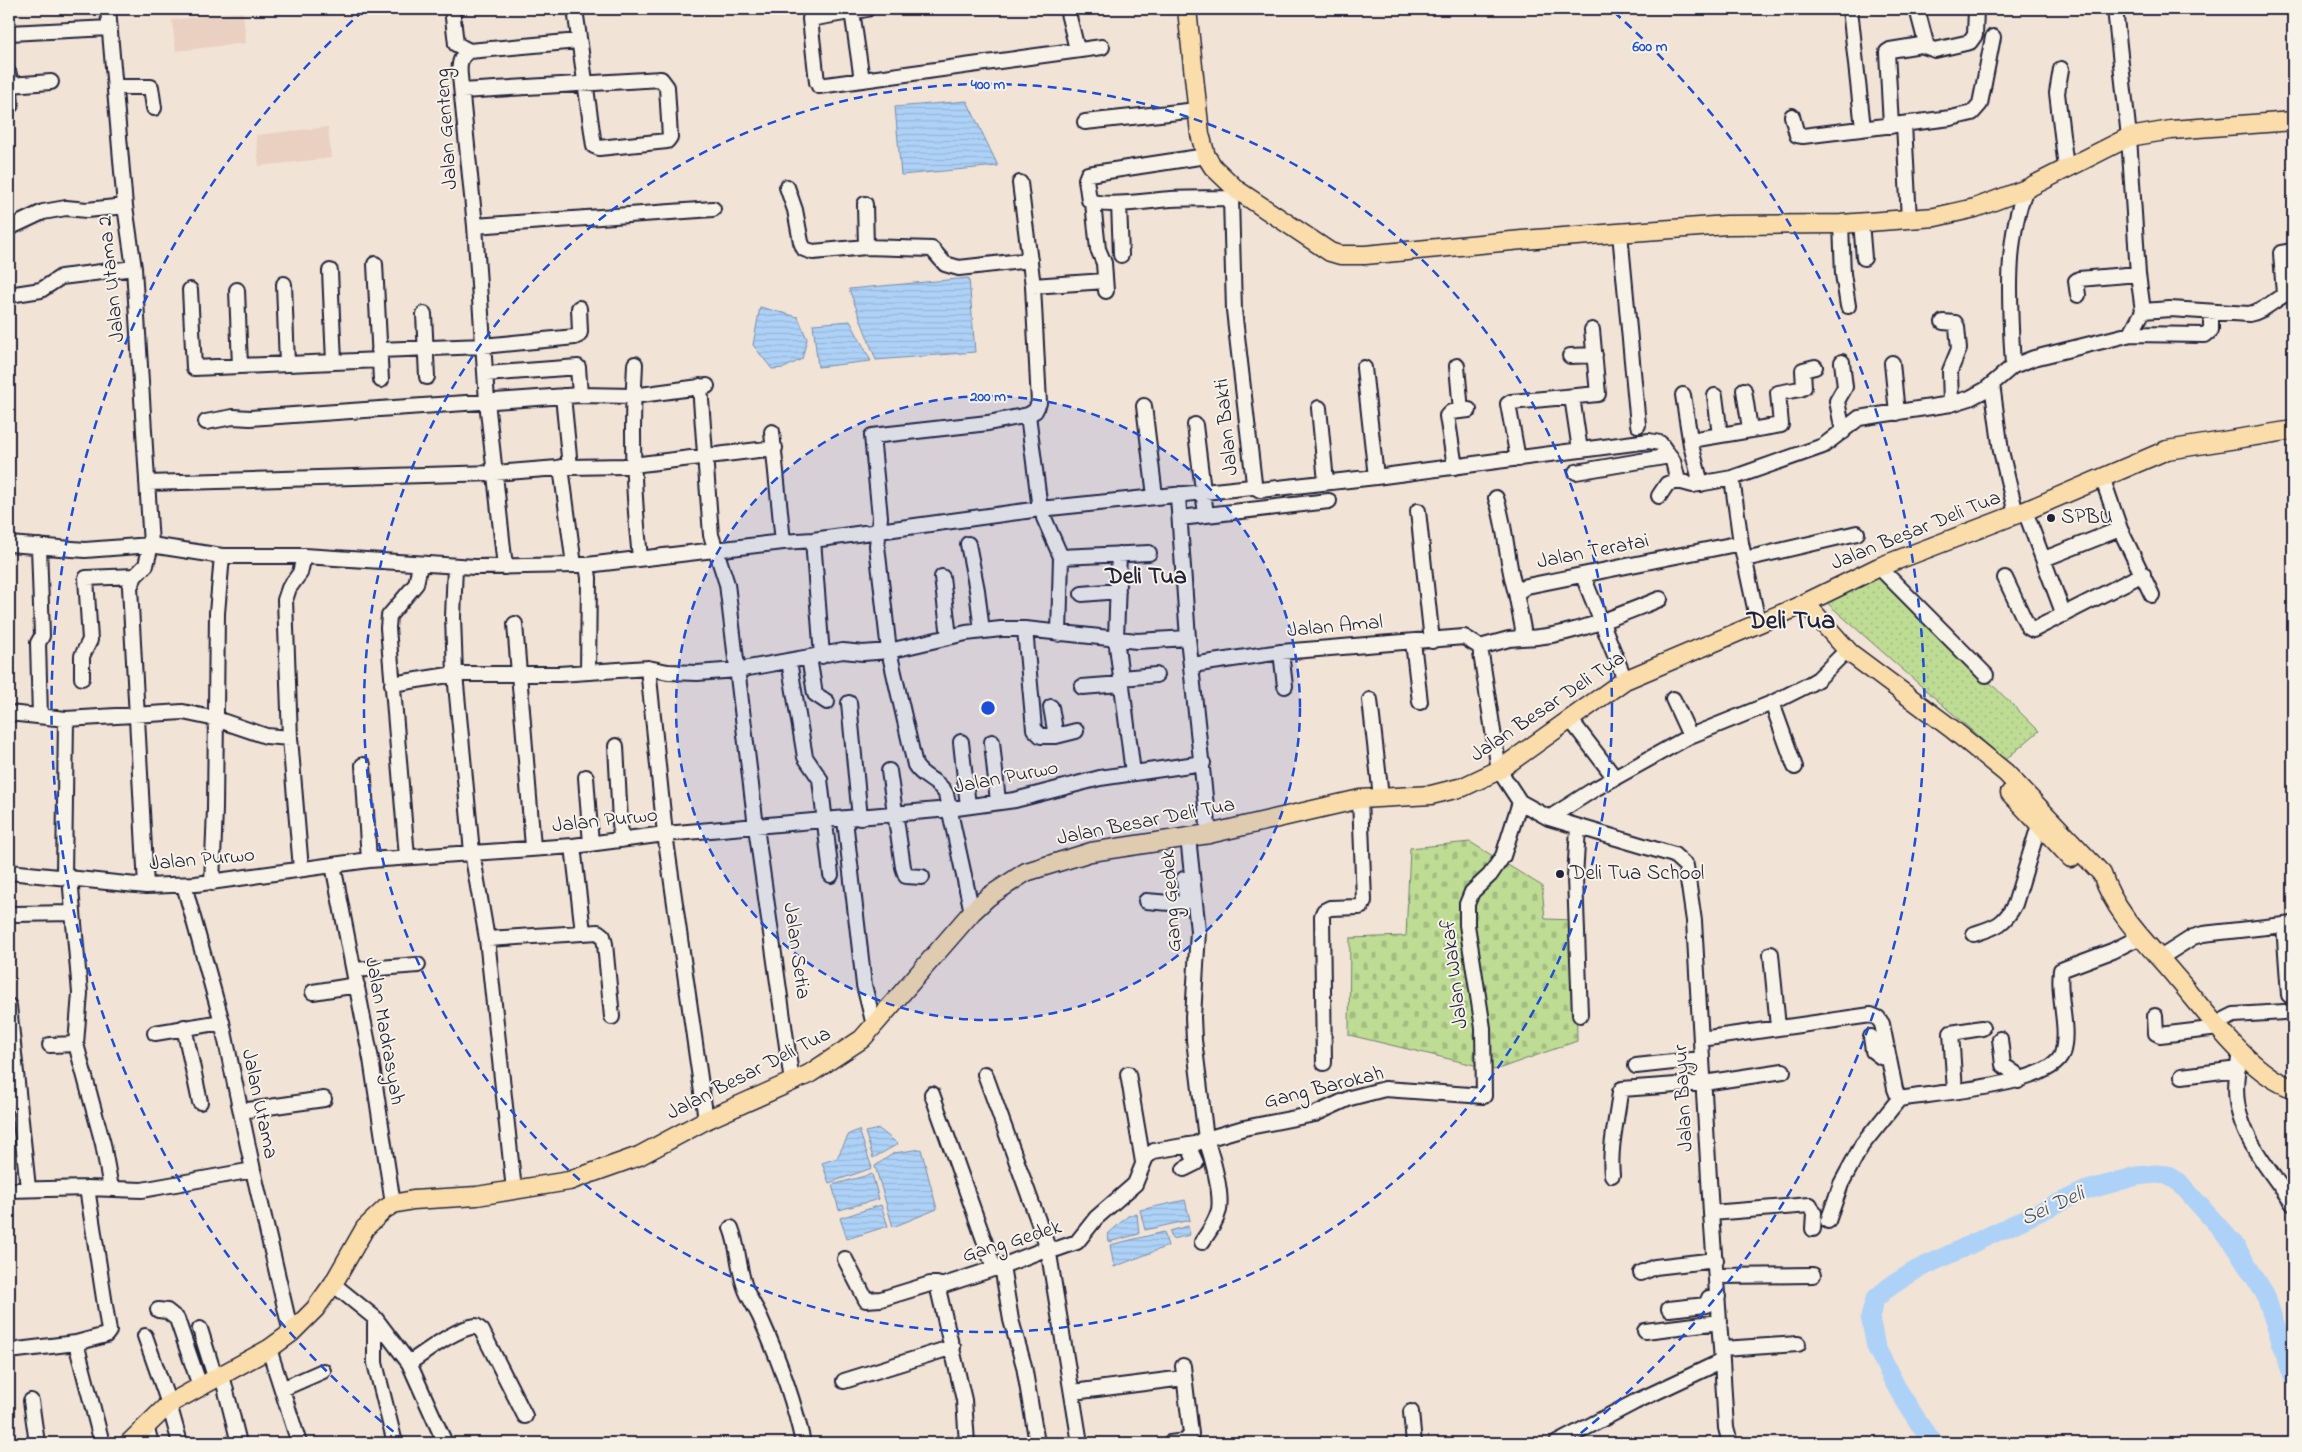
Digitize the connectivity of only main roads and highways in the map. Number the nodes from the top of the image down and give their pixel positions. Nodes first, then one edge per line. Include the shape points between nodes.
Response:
1 (1187, 9) edge
2 (2293, 121) edge
3 (2293, 430) edge
4 (1800, 605) junction
5 (2107, 889) junction
6 (2293, 1088) edge
7 (129, 1443) edge

1 - 2 main road via 1197,110 1204,149 1213,167 1234,194 1340,255 1727,225 1909,220 1967,210 2026,189 2130,137 2171,130
3 - 4 main road, Jalan Besar Deli Tua via 2167,450 1879,567
4 - 5 main road via 1840,657 1972,758 1998,781 2093,882
4 - 5 main road via 1850,653 2006,773 2102,874
4 - 7 main road, Jalan Besar Deli Tua via 1625,680 1499,770 1464,787 1442,793 1360,799 1209,834 1091,852 1026,872 988,897 972,912 855,1044 809,1074 610,1168 568,1181 514,1190 393,1204 365,1228 333,1284 291,1333 269,1349 169,1404
5 - 6 main road via 2140,937 2240,1051 2277,1082

